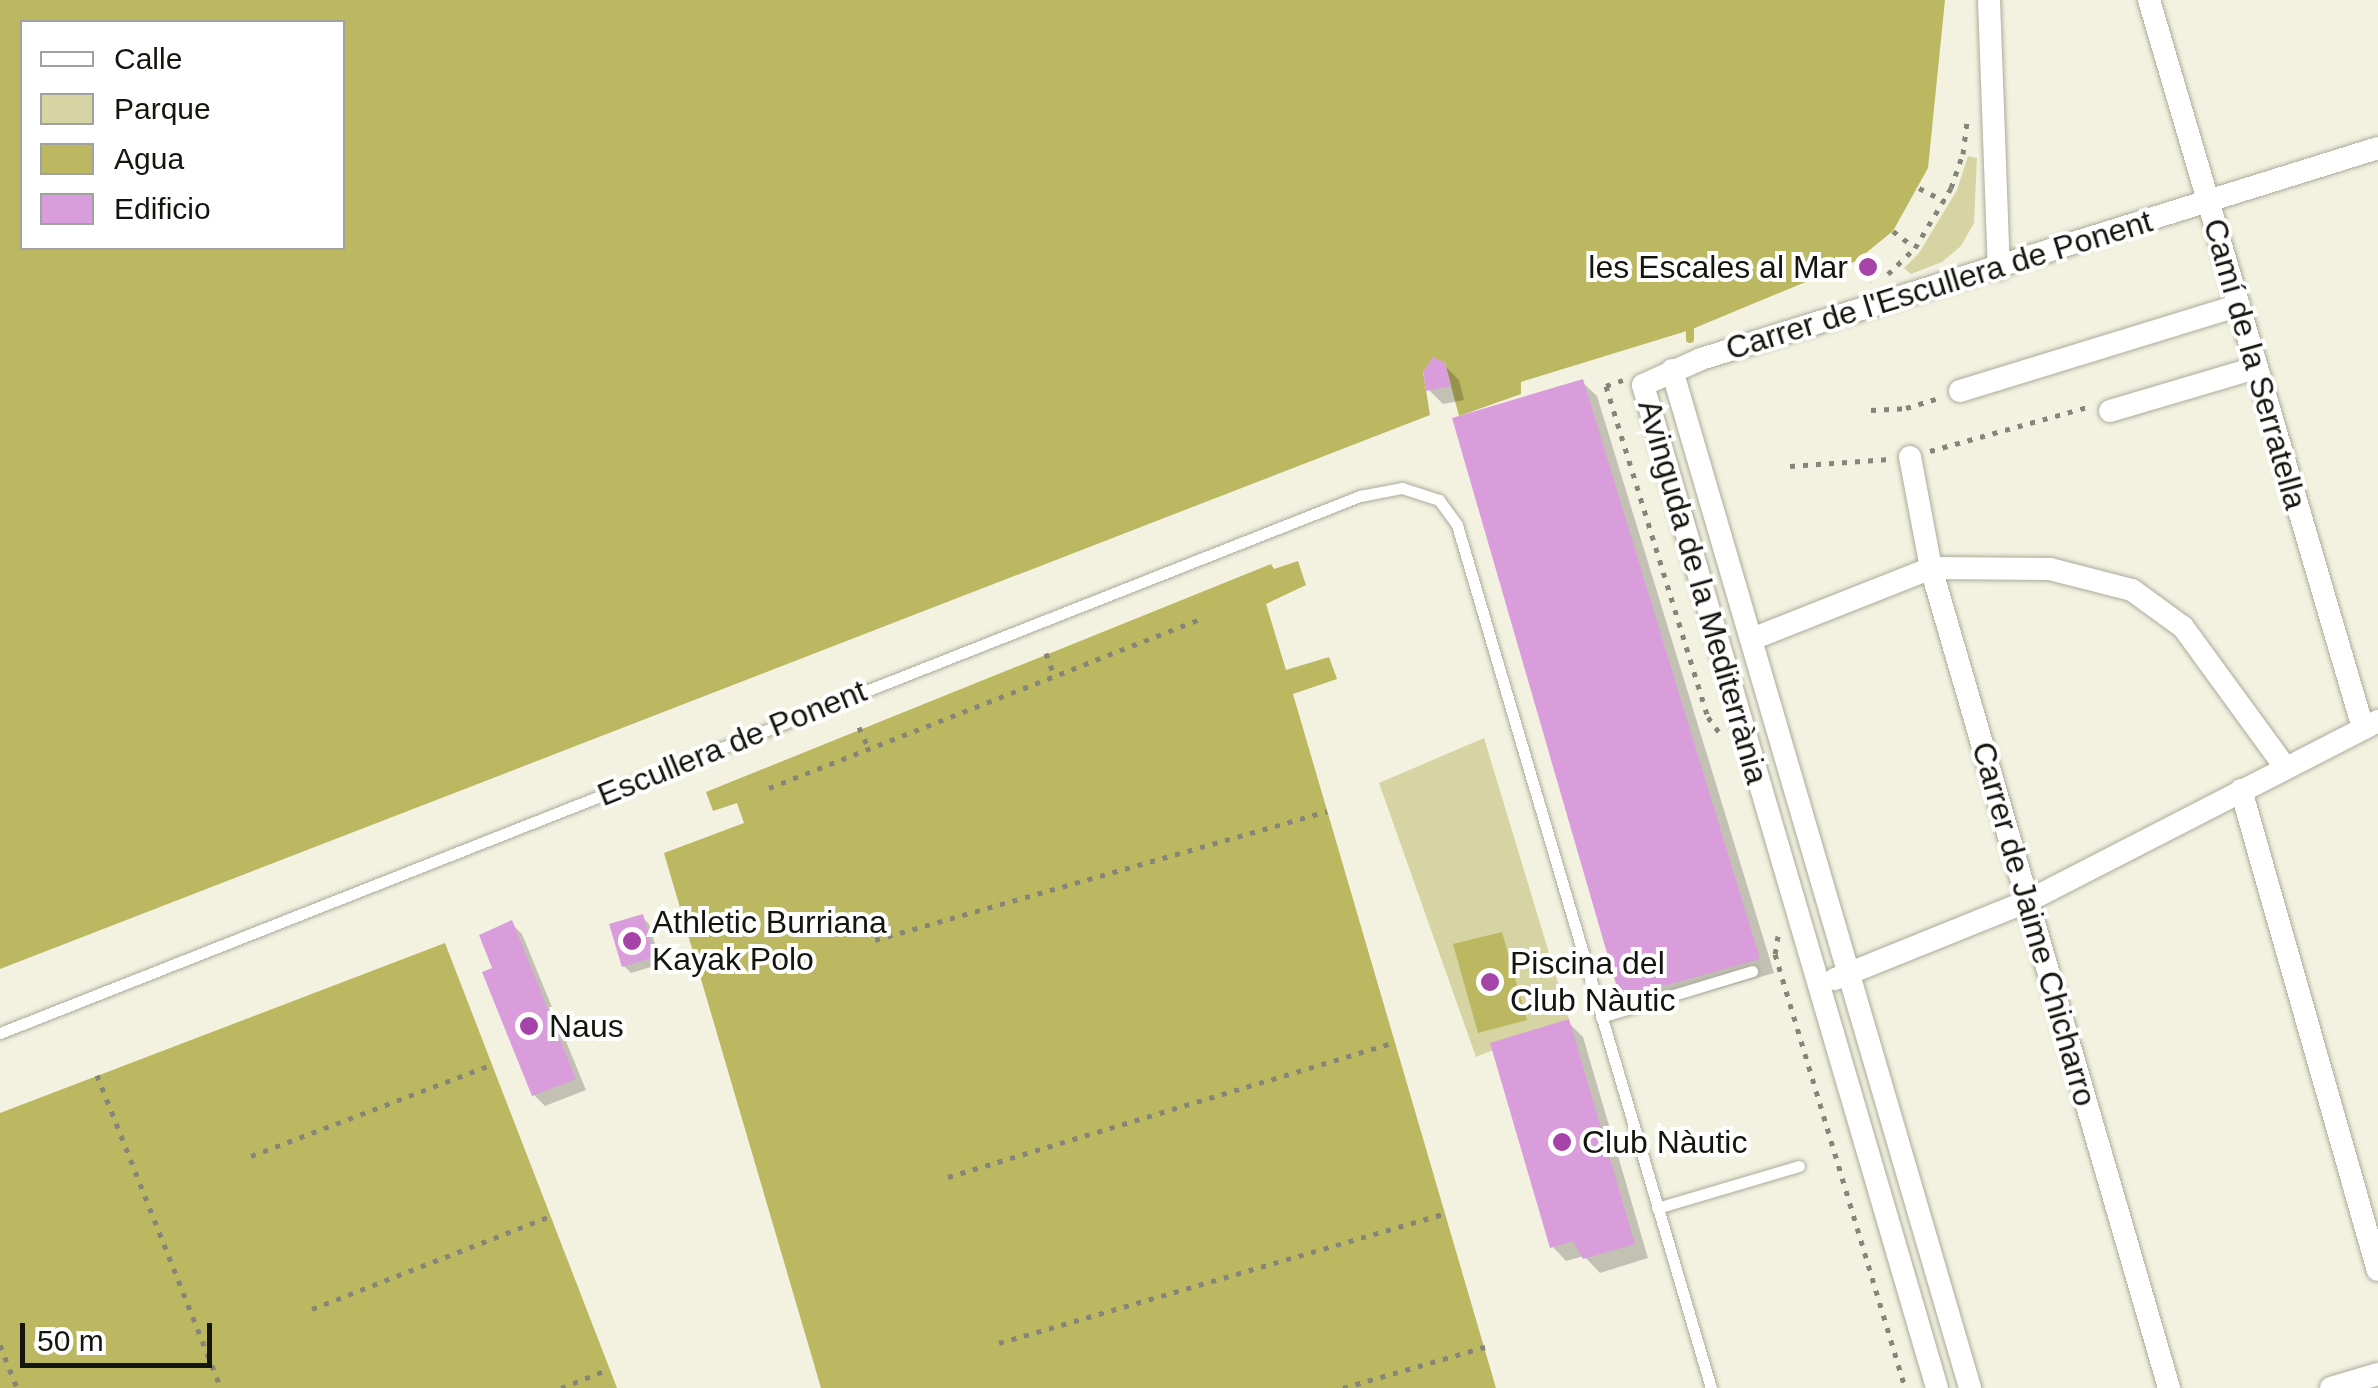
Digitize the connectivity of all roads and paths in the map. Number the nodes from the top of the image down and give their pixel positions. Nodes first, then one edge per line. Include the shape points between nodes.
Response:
1 (1989, 0) edge
2 (2149, 0) edge
3 (1992, 83) junction
4 (2378, 148) edge
5 (1919, 188) dead end
6 (2208, 200) junction
7 (1944, 201) junction
8 (1893, 231) dead end
9 (1915, 248) junction
10 (1856, 260) dead end
11 (1999, 269) junction
12 (1874, 285) junction
13 (1856, 293) dead end
14 (2239, 305) junction
15 (2255, 368) junction
16 (1672, 370) junction
17 (1629, 378) dead end
18 (1960, 391) joint
19 (1872, 410) dead end
20 (2110, 411) joint
21 (1910, 457) junction
22 (1790, 466) dead end
23 (1932, 568) junction
24 (1198, 620) dead end
25 (1752, 639) junction
26 (1046, 653) dead end
27 (1054, 675) junction
28 (2370, 724) edge
29 (859, 727) dead end
30 (1725, 740) dead end
31 (868, 747) junction
32 (2286, 767) junction
33 (769, 788) dead end
34 (2241, 790) junction
35 (1326, 812) dead end
36 (2028, 901) junction
37 (1780, 927) dead end
38 (875, 940) dead end
39 (1752, 970) dead end
40 (1848, 974) junction
41 (1818, 986) junction
42 (1601, 1017) junction
43 (0, 1033) edge
44 (1394, 1042) dead end
45 (490, 1065) dead end
46 (98, 1076) dead end
47 (251, 1156) dead end
48 (1800, 1166) dead end
49 (948, 1176) dead end
50 (1657, 1208) junction
51 (1446, 1214) dead end
52 (550, 1216) dead end
53 (2378, 1270) edge
54 (312, 1308) dead end
55 (1000, 1343) dead end
56 (0, 1345) edge
57 (1484, 1348) dead end
58 (610, 1369) dead end
59 (2378, 1374) edge
60 (17, 1388) edge
61 (221, 1388) edge
62 (561, 1388) edge
63 (1343, 1388) edge
64 (1711, 1388) edge
65 (1906, 1388) edge
66 (1936, 1388) edge
67 (1970, 1388) edge
68 (2168, 1388) edge
69 (2331, 1388) edge

1 - 3 street
2 - 6 street, Camí de la Serratella
3 - 7 path via 1972,84 1963,154
3 - 11 street
4 - 6 street, Carrer de l'Escullera de Ponent
5 - 7 path
6 - 11 street, Carrer de l'Escullera de Ponent
6 - 14 street, Camí de la Serratella
7 - 9 path
8 - 9 path
9 - 12 path
10 - 12 path
11 - 16 street, Carrer de l'Escullera de Ponent
12 - 13 path
14 - 15 street, Camí de la Serratella
14 - 18 street
15 - 20 street
15 - 28 street, Camí de la Serratella
16 - 25 street, Avinguda de la Mediterrània
16 - 41 street, Avinguda de la Mediterrània via 1643,385
17 - 30 path via 1606,386 1708,717
18 - 19 path via 1906,408
20 - 21 path via 2106,402
21 - 22 path
21 - 23 street, Carrer de Jaime Chicharro
23 - 25 street
23 - 32 street via 2050,569 2132,590 2183,628
23 - 36 street, Carrer de Jaime Chicharro
24 - 27 path
25 - 40 street, Avinguda de la Mediterrània
26 - 27 path
27 - 31 path
28 - 32 street
29 - 31 path
31 - 33 path
32 - 34 street
34 - 36 street
34 - 53 street
35 - 38 path
36 - 40 street
36 - 68 street, Carrer de Jaime Chicharro
37 - 65 path via 1774,954
39 - 42 lane
40 - 41 street
40 - 67 street, Avinguda de la Mediterrània
41 - 66 street, Avinguda de la Mediterrània
42 - 43 lane, Escullera de Ponent via 1457,525 1439,500 1402,488 1360,496
42 - 50 lane
44 - 49 path
45 - 47 path
46 - 61 path
48 - 50 lane
50 - 64 lane
51 - 55 path
52 - 54 path
56 - 60 path
57 - 63 path
58 - 62 path
59 - 69 street

